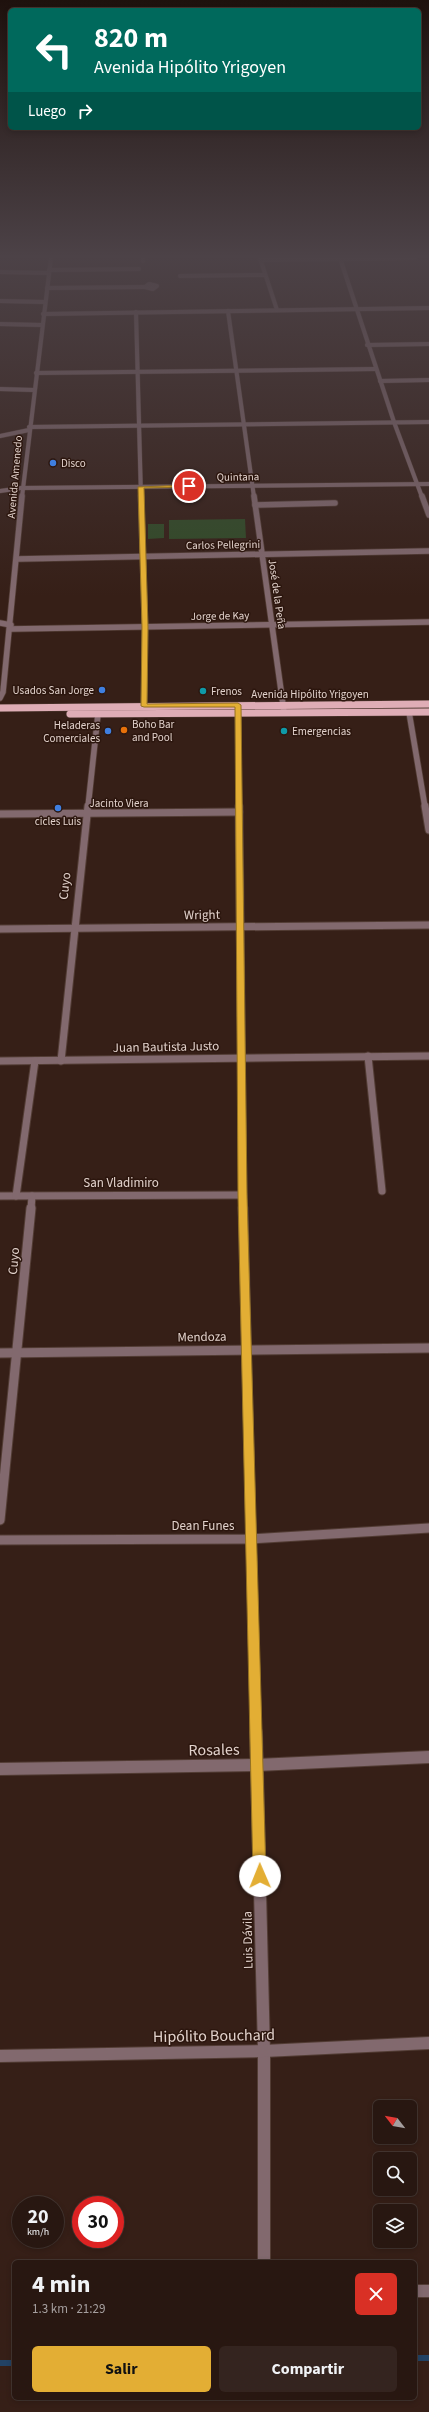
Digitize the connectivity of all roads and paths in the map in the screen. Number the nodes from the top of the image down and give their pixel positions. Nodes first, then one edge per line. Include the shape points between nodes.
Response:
1 (236, 370) edge
2 (138, 371) junction
3 (181, 371) edge
4 (377, 371) edge
5 (36, 373) joint
6 (429, 380) edge
7 (380, 381) junction
8 (0, 389) edge
9 (34, 390) junction
10 (394, 422) junction
11 (429, 422) edge
12 (244, 425) junction
13 (138, 426) junction
14 (29, 429) junction
15 (0, 436) edge
16 (418, 484) junction
17 (429, 484) edge
18 (252, 485) junction
19 (141, 487) junction
20 (24, 488) junction
21 (0, 491) edge
22 (335, 503) dead end
23 (255, 505) junction
24 (429, 515) edge
25 (429, 551) edge
26 (262, 554) junction
27 (144, 557) junction
28 (17, 559) junction
29 (429, 622) edge
30 (0, 623) edge
31 (272, 625) junction
32 (11, 627) junction
33 (145, 627) junction
34 (0, 698) edge
35 (429, 704) edge
36 (144, 706) junction
37 (0, 708) edge
38 (238, 709) junction
39 (283, 709) junction
40 (409, 712) junction
41 (429, 712) edge
42 (0, 714) edge
43 (98, 714) junction
44 (239, 812) junction
45 (86, 813) junction
46 (0, 814) edge
47 (429, 830) edge
48 (429, 925) edge
49 (240, 927) junction
50 (74, 928) junction
51 (0, 929) edge
52 (368, 1056) junction
53 (429, 1056) edge
54 (243, 1058) junction
55 (61, 1060) junction
56 (0, 1061) edge
57 (35, 1061) junction
58 (382, 1191) dead end
59 (243, 1195) junction
60 (0, 1196) edge
61 (16, 1196) junction
62 (32, 1196) junction
63 (429, 1348) edge
64 (247, 1349) junction
65 (0, 1353) edge
66 (18, 1353) junction
67 (0, 1520) edge
68 (429, 1528) edge
69 (250, 1539) junction
70 (0, 1540) edge
71 (429, 1757) edge
72 (257, 1765) junction
73 (0, 1769) edge
74 (429, 2043) edge
75 (264, 2051) junction
76 (0, 2056) edge
77 (264, 2260) edge
78 (417, 2291) edge
79 (429, 2291) edge

1 - 12 street, José de la Peña
2 - 3 street
2 - 5 street
2 - 13 street
4 - 7 street
5 - 9 street, Avenida Amenedo
6 - 7 street
7 - 10 street
8 - 9 street
9 - 14 street, Avenida Amenedo
10 - 11 street
10 - 12 street
10 - 16 street
12 - 13 street
12 - 18 street, José de la Peña
13 - 14 street
13 - 19 street
14 - 15 street
14 - 20 street, Avenida Amenedo
16 - 17 street, Quintana
16 - 18 street, Quintana
16 - 24 street
18 - 19 street, Quintana
18 - 23 street, José de la Peña
19 - 20 street, Quintana
19 - 27 street
20 - 21 street, Quintana
20 - 28 street, Avenida Amenedo
22 - 23 street
23 - 26 street, José de la Peña
25 - 26 street, Carlos Pellegrini
26 - 27 street, Carlos Pellegrini
26 - 31 street, José de la Peña
27 - 28 street, Carlos Pellegrini
27 - 33 street
28 - 32 street, Avenida Amenedo
29 - 31 street, Jorge de Kay
30 - 32 street, Jorge de Kay
31 - 33 street, Jorge de Kay
31 - 39 street, José de la Peña
32 - 33 street, Jorge de Kay
32 - 34 street, Avenida Amenedo via 3,692
33 - 36 street
35 - 39 main road, Avenida Hipólito Yrigoyen
36 - 37 main road, Avenida Hipólito Yrigoyen
36 - 38 main road, Avenida Hipólito Yrigoyen
38 - 39 main road, Avenida Hipólito Yrigoyen
38 - 43 main road, Avenida Hipólito Yrigoyen
38 - 44 street, Luis Dávila
39 - 40 main road, Avenida Hipólito Yrigoyen
40 - 41 main road, Avenida Hipólito Yrigoyen
40 - 47 street
42 - 43 main road, Avenida Hipólito Yrigoyen
43 - 45 street, Cuyo
44 - 45 street, Jacinto Viera
44 - 49 street, Luis Dávila
45 - 46 street, Jacinto Viera
45 - 50 street, Cuyo
48 - 49 street, Wright
49 - 50 street, Wright
49 - 54 street, Luis Dávila
50 - 51 street, Wright
50 - 55 street, Cuyo
52 - 53 street, Juan Bautista Justo
52 - 54 street, Juan Bautista Justo
52 - 58 street
54 - 55 street, Juan Bautista Justo
54 - 59 street, Luis Dávila
55 - 57 street, Juan Bautista Justo
56 - 57 street, Juan Bautista Justo
57 - 61 street
59 - 62 street, San Vladimiro
59 - 64 street, Luis Dávila
60 - 61 street, San Vladimiro
61 - 62 street, San Vladimiro
62 - 66 street, Cuyo
63 - 64 street, Mendoza
64 - 66 street, Mendoza
64 - 69 street, Luis Dávila
65 - 66 street, Mendoza
66 - 67 street, Cuyo
68 - 69 street, Dean Funes
69 - 70 street, Dean Funes
69 - 72 street, Luis Dávila
71 - 72 street, Rosales
72 - 73 street, Rosales
72 - 75 street, Luis Dávila
74 - 75 street, Hipólito Bouchard
75 - 76 street, Hipólito Bouchard
75 - 77 street, Luis Dávila
78 - 79 street

